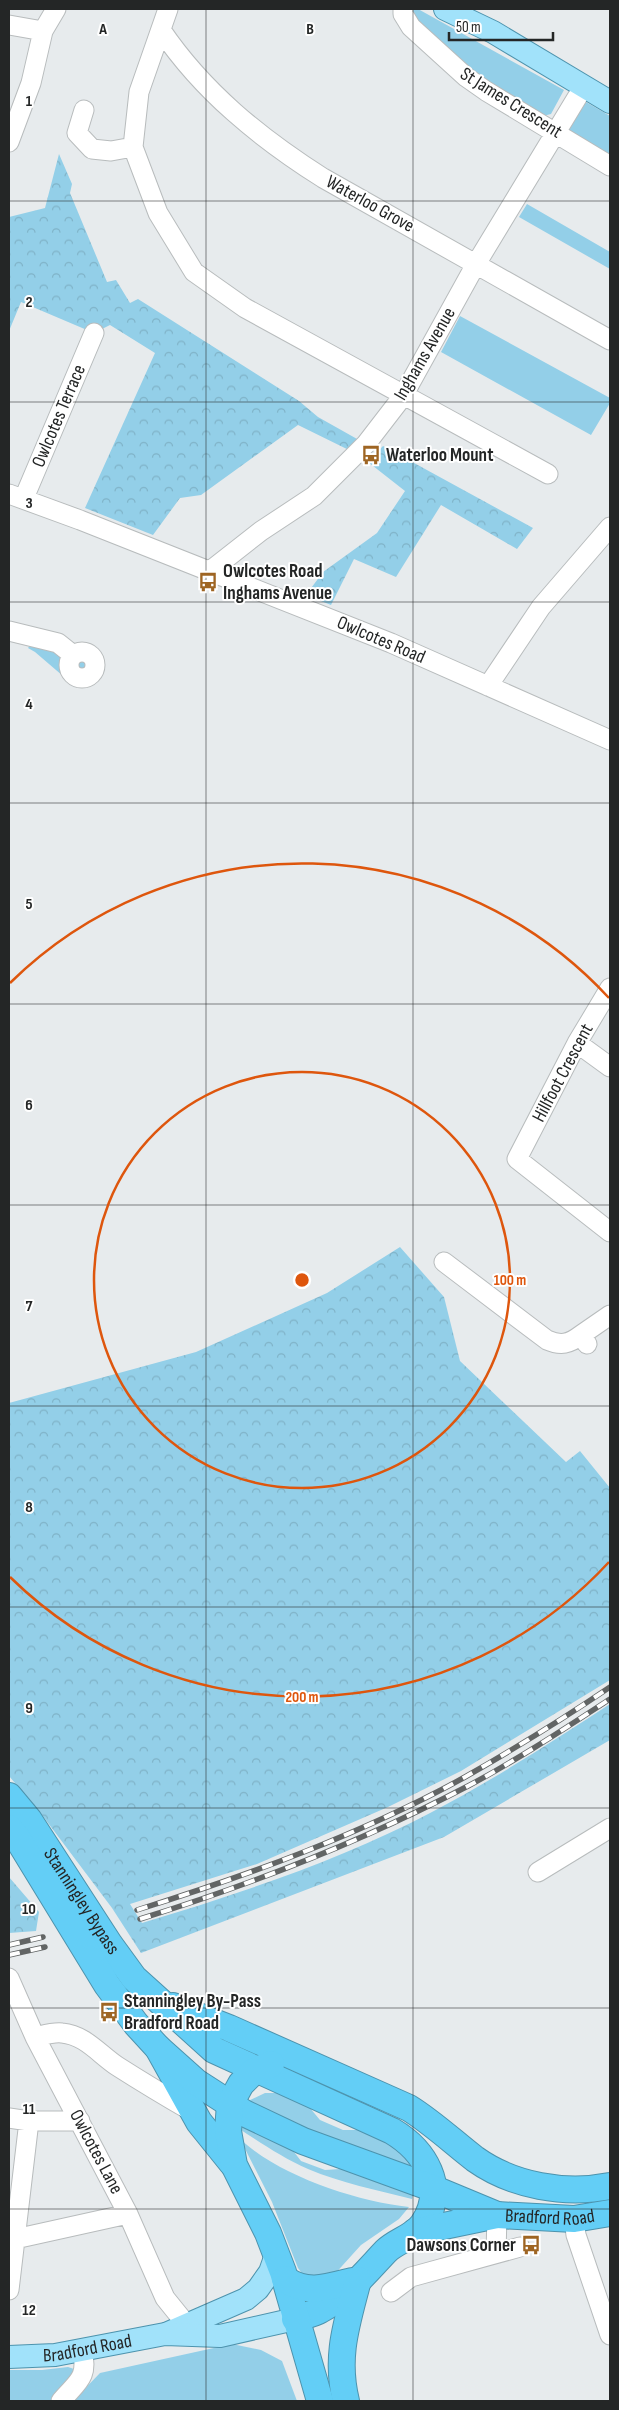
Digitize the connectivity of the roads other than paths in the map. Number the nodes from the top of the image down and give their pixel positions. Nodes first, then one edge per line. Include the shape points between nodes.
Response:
1 (56, 9) edge
2 (168, 9) edge
3 (403, 9) edge
4 (445, 9) edge
5 (9, 25) edge
6 (161, 30) junction
7 (43, 32) junction
8 (584, 86) junction
9 (610, 102) edge
10 (84, 110) dead end
11 (555, 131) junction
12 (9, 142) edge
13 (133, 147) junction
14 (610, 166) edge
15 (476, 264) junction
16 (94, 333) dead end
17 (610, 340) edge
18 (403, 396) junction
19 (548, 474) dead end
20 (16, 496) edge
21 (610, 527) edge
22 (210, 571) junction
23 (9, 631) edge
24 (73, 655) dead end
25 (488, 686) junction
26 (610, 740) edge
27 (610, 988) edge
28 (577, 1043) junction
29 (610, 1066) edge
30 (610, 1232) edge
31 (444, 1262) dead end
32 (610, 1314) edge
33 (9, 1796) edge
34 (9, 1828) edge
35 (610, 1828) edge
36 (538, 1872) dead end
37 (9, 1978) edge
38 (158, 2000) junction
39 (35, 2037) junction
40 (158, 2048) junction
41 (308, 2063) junction
42 (257, 2070) junction
43 (230, 2104) junction
44 (194, 2112) junction
45 (9, 2118) edge
46 (29, 2121) junction
47 (80, 2121) junction
48 (234, 2165) junction
49 (610, 2186) edge
50 (432, 2188) junction
51 (610, 2213) edge
52 (128, 2214) junction
53 (497, 2215) junction
54 (574, 2219) junction
55 (415, 2232) junction
56 (15, 2239) junction
57 (520, 2247) dead end
58 (496, 2253) junction
59 (276, 2255) junction
60 (285, 2280) junction
61 (358, 2280) junction
62 (9, 2290) edge
63 (391, 2292) dead end
64 (295, 2319) junction
65 (186, 2324) junction
66 (165, 2334) junction
67 (610, 2335) edge
68 (82, 2350) junction
69 (9, 2357) edge
70 (61, 2401) edge
71 (320, 2401) edge
72 (346, 2401) edge

1 - 7 street
2 - 6 street
3 - 11 street, St James Crescent via 411,27 466,77
4 - 8 main road via 493,32
5 - 7 street
6 - 13 street via 140,92
6 - 15 street, Waterloo Grove via 174,50 213,94 286,155
7 - 12 street via 32,83
8 - 9 main road
8 - 11 street, Inghams Avenue
10 - 13 street via 77,133 92,149 111,151
11 - 14 street, St James Crescent
11 - 15 street, Inghams Avenue
13 - 18 street via 158,213 194,272 245,308
15 - 17 street, Waterloo Grove
15 - 18 street, Inghams Avenue
16 - 20 street, Owlcotes Terrace
18 - 19 street
18 - 22 street, Inghams Avenue via 366,444 314,496 261,531
20 - 22 street, Owlcotes Road
21 - 25 street via 541,607
22 - 25 street, Owlcotes Road via 391,643
23 - 24 street via 58,643
25 - 26 street, Owlcotes Road
27 - 28 street, Hillfoot Crescent
28 - 29 street
28 - 30 street, Hillfoot Crescent via 517,1160
31 - 32 street via 556,1344 584,1340
33 - 38 highway, Stanningley Bypass via 30,1820 134,1978
34 - 40 highway, Stanningley Bypass via 121,2006
35 - 36 street
37 - 39 street, Owlcotes Lane
38 - 41 highway, Bradford Road
38 - 42 highway, Stanningley Bypass via 214,2050
39 - 44 street via 62,2033 74,2036 152,2089
39 - 47 street, Owlcotes Lane
40 - 43 highway via 196,2082
40 - 44 highway, Stanningley Bypass
41 - 42 highway via 284,2061
41 - 49 highway, Bradford Road via 409,2108 476,2159 499,2172 529,2184 561,2189
42 - 43 highway via 241,2084
42 - 50 highway, Stanningley Bypass via 405,2139 425,2160
43 - 48 highway via 228,2131
43 - 50 highway via 303,2141
44 - 48 highway, Stanningley Bypass
45 - 46 street
46 - 47 street
46 - 56 street
47 - 52 street, Owlcotes Lane
48 - 59 highway
50 - 53 highway
50 - 55 highway via 430,2207
51 - 54 highway, Bradford Road
52 - 56 street
52 - 65 street, Owlcotes Lane via 165,2298
53 - 54 highway, Bradford Road
53 - 55 highway
53 - 58 street, Bradford Road
54 - 67 street via 576,2235
55 - 61 highway via 389,2248
56 - 62 street
57 - 58 street, Bradford Road
58 - 63 street, Bradford Road via 411,2277
59 - 60 highway
59 - 65 main road, Bradford Road via 270,2272 252,2294
60 - 61 highway via 311,2290
60 - 64 highway
61 - 64 highway via 320,2310
61 - 72 highway via 342,2345 341,2367
64 - 66 main road, Bradford Road via 220,2336
64 - 71 highway
65 - 66 main road, Bradford Road
66 - 68 main road, Bradford Road
68 - 69 main road, Bradford Road
68 - 70 street via 85,2371 82,2379

